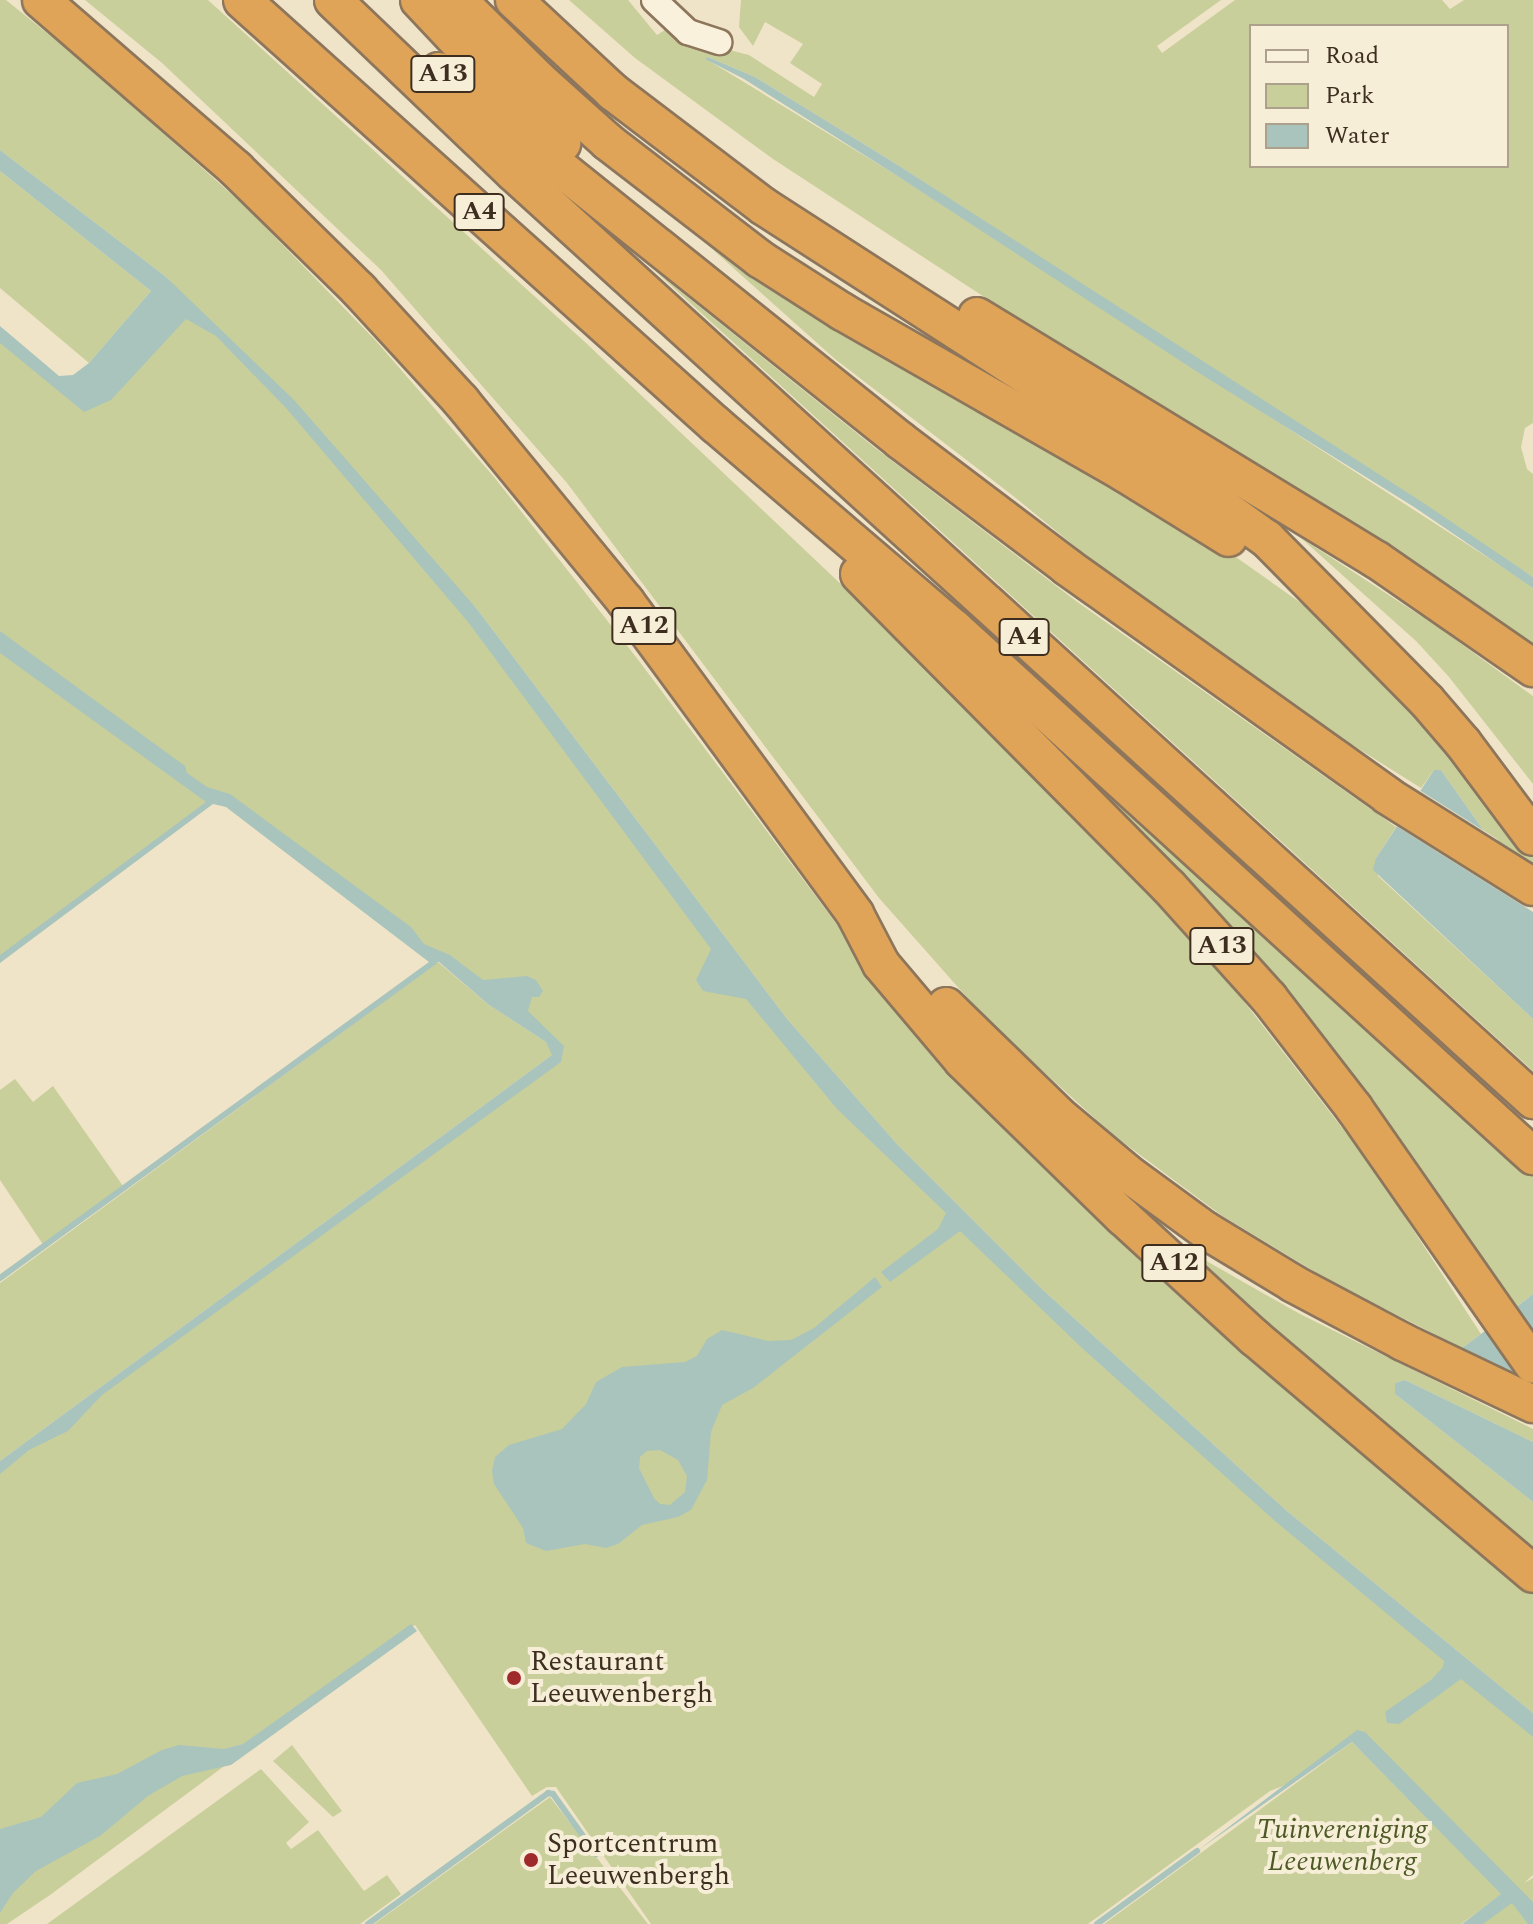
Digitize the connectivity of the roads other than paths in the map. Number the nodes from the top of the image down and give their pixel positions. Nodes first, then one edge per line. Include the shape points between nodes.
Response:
1 (41, 0) edge
2 (242, 0) edge
3 (333, 0) edge
4 (353, 0) edge
5 (419, 0) edge
6 (458, 0) edge
7 (514, 0) edge
8 (654, 0) edge
9 (719, 42) dead end
10 (763, 206) junction
11 (729, 305) junction
12 (716, 425) junction
13 (1348, 621) junction
14 (1533, 668) edge
15 (1533, 837) edge
16 (1533, 887) edge
17 (855, 914) junction
18 (1533, 1100) edge
19 (1533, 1156) edge
20 (1533, 1365) edge
21 (1533, 1404) edge
22 (1533, 1574) edge

1 - 17 highway, A12 via 236,169 359,290 461,401 618,591
2 - 12 highway, A4
3 - 18 highway, A4 via 514,173
4 - 11 highway, A13
5 - 11 highway
6 - 13 highway via 608,142 760,259 932,365 1171,500
7 - 10 highway via 613,92
8 - 9 street via 688,32
10 - 13 highway via 1199,488 1267,539
10 - 14 highway via 941,294 1377,560
11 - 16 highway, A13 via 1181,652 1367,782
12 - 19 highway, A4 via 954,628
12 - 20 highway, A13 via 1158,876 1269,998 1354,1108
13 - 15 highway via 1463,743
17 - 21 highway, A12 via 895,947 967,1029 1058,1115 1205,1230 1403,1342
17 - 22 highway, A12 via 881,964 1023,1122 1254,1337

